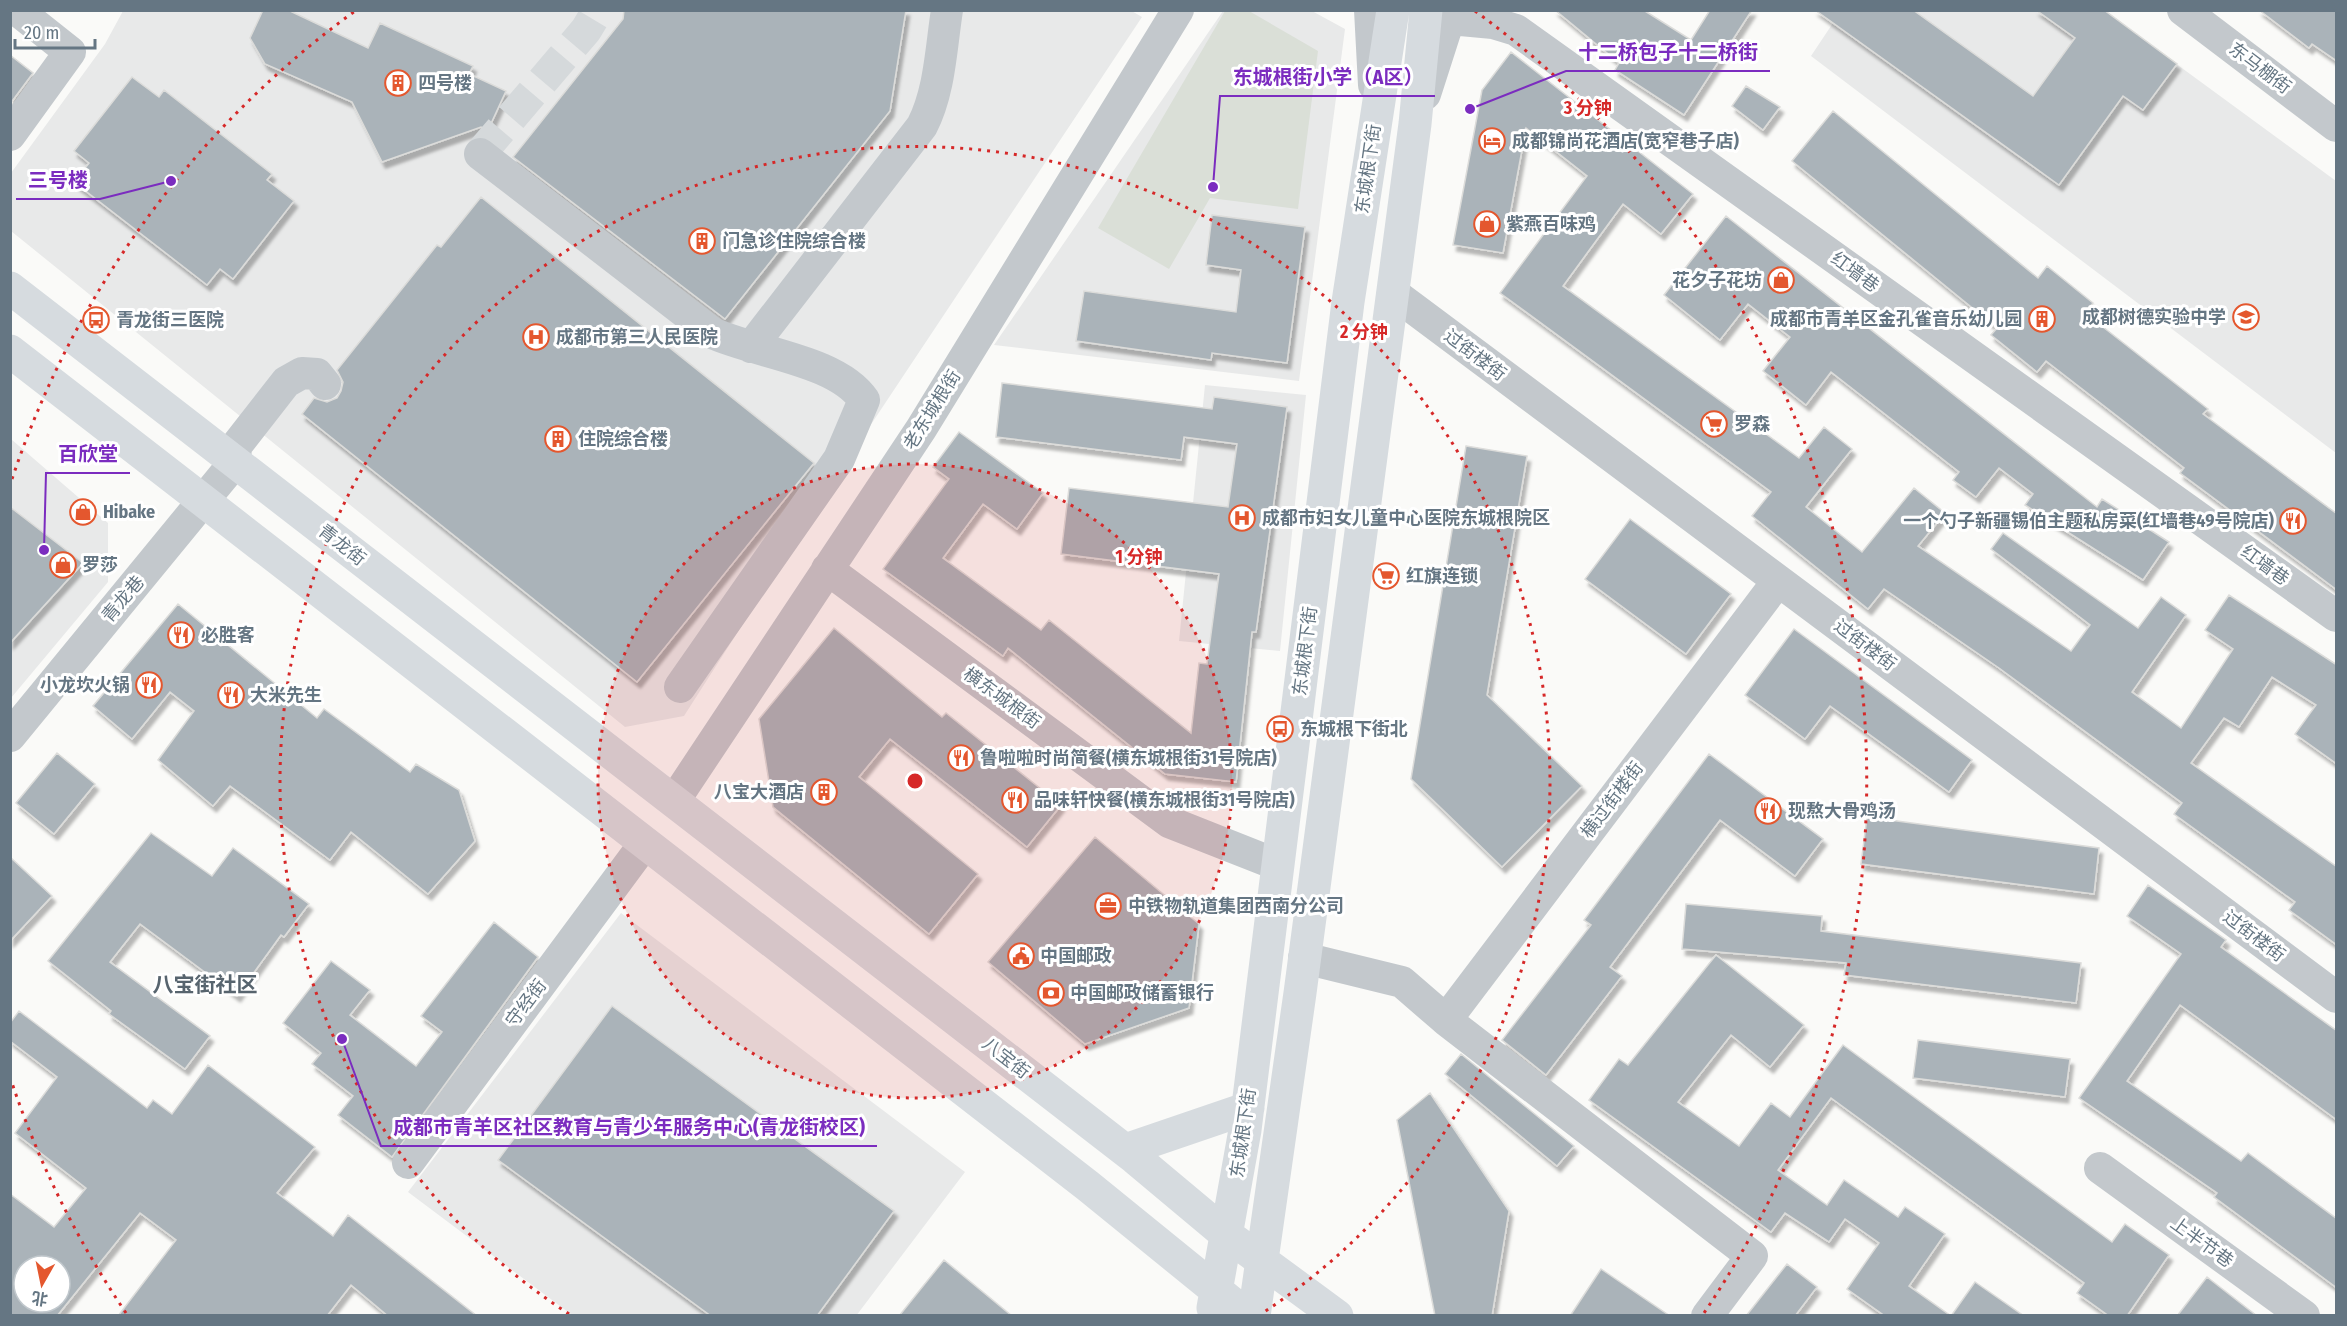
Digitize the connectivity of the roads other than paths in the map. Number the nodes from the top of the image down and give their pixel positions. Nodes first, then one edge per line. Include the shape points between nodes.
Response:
1 (17, 10) edge
2 (947, 10) edge
3 (1178, 10) edge
4 (1370, 10) edge
5 (1393, 10) edge
6 (2183, 10) edge
7 (1443, 13) edge
8 (1375, 122) junction
9 (2337, 126) edge
10 (10, 135) edge
11 (480, 154) dead end
12 (10, 288) edge
13 (1393, 293) junction
14 (751, 347) junction
15 (10, 351) edge
16 (326, 384) dead end
17 (839, 459) junction
18 (235, 462) junction
19 (880, 491) junction
20 (204, 501) junction
21 (827, 569) junction
22 (1778, 581) junction
23 (2337, 616) edge
24 (680, 687) dead end
25 (10, 736) edge
26 (674, 801) junction
27 (645, 843) junction
28 (1278, 865) junction
29 (1304, 958) junction
30 (2337, 997) edge
31 (1446, 1020) junction
32 (1248, 1108) junction
33 (1125, 1150) junction
34 (408, 1163) dead end
35 (2100, 1168) dead end
36 (1227, 1234) junction
37 (1260, 1258) junction
38 (1214, 1303) edge
39 (1248, 1316) edge
40 (1254, 1316) edge
41 (1337, 1316) edge
42 (1707, 1316) edge
43 (2304, 1316) edge

1 - 10 street via 70,52
2 - 14 street via 935,88 922,126
3 - 19 street, 老东城根街
4 - 8 street, 东城根下街
5 - 8 main road
6 - 9 street, 东马棚街
7 - 13 main road, 东城根下街 via 1416,124
7 - 23 street, 红墙巷 via 1516,30
8 - 28 main road, 东城根下街 via 1348,302
11 - 14 street via 712,333
12 - 18 main road, 青龙街
13 - 22 street, 过街楼街
13 - 29 main road, 东城根下街
14 - 17 street via 826,372 855,387 864,400
15 - 20 main road
16 - 18 street, 青龙巷 via 317,375 302,373 286,382 236,446
17 - 19 street
17 - 24 street
18 - 20 street, 青龙巷
18 - 26 main road, 青龙街
19 - 21 street, 老东城根街
20 - 25 street, 青龙巷
20 - 27 main road
21 - 26 street, 老东城根街
21 - 28 street, 横东城根街 via 1169,822
22 - 30 street, 过街楼街
22 - 31 street, 横过街楼街
26 - 33 main road, 八宝街
27 - 34 street, 守经街
27 - 38 main road via 1088,1186
28 - 32 main road, 东城根下街
29 - 31 street via 1402,982
29 - 37 main road, 东城根下街
31 - 42 street via 1752,1256
32 - 33 main road
32 - 36 main road, 东城根下街
33 - 36 main road, 八宝街
35 - 43 street, 上半节巷
36 - 37 main road, 八宝街
36 - 38 main road, 东城根下街
37 - 40 main road, 东城根下街
37 - 41 main road, 八宝街
38 - 39 main road

